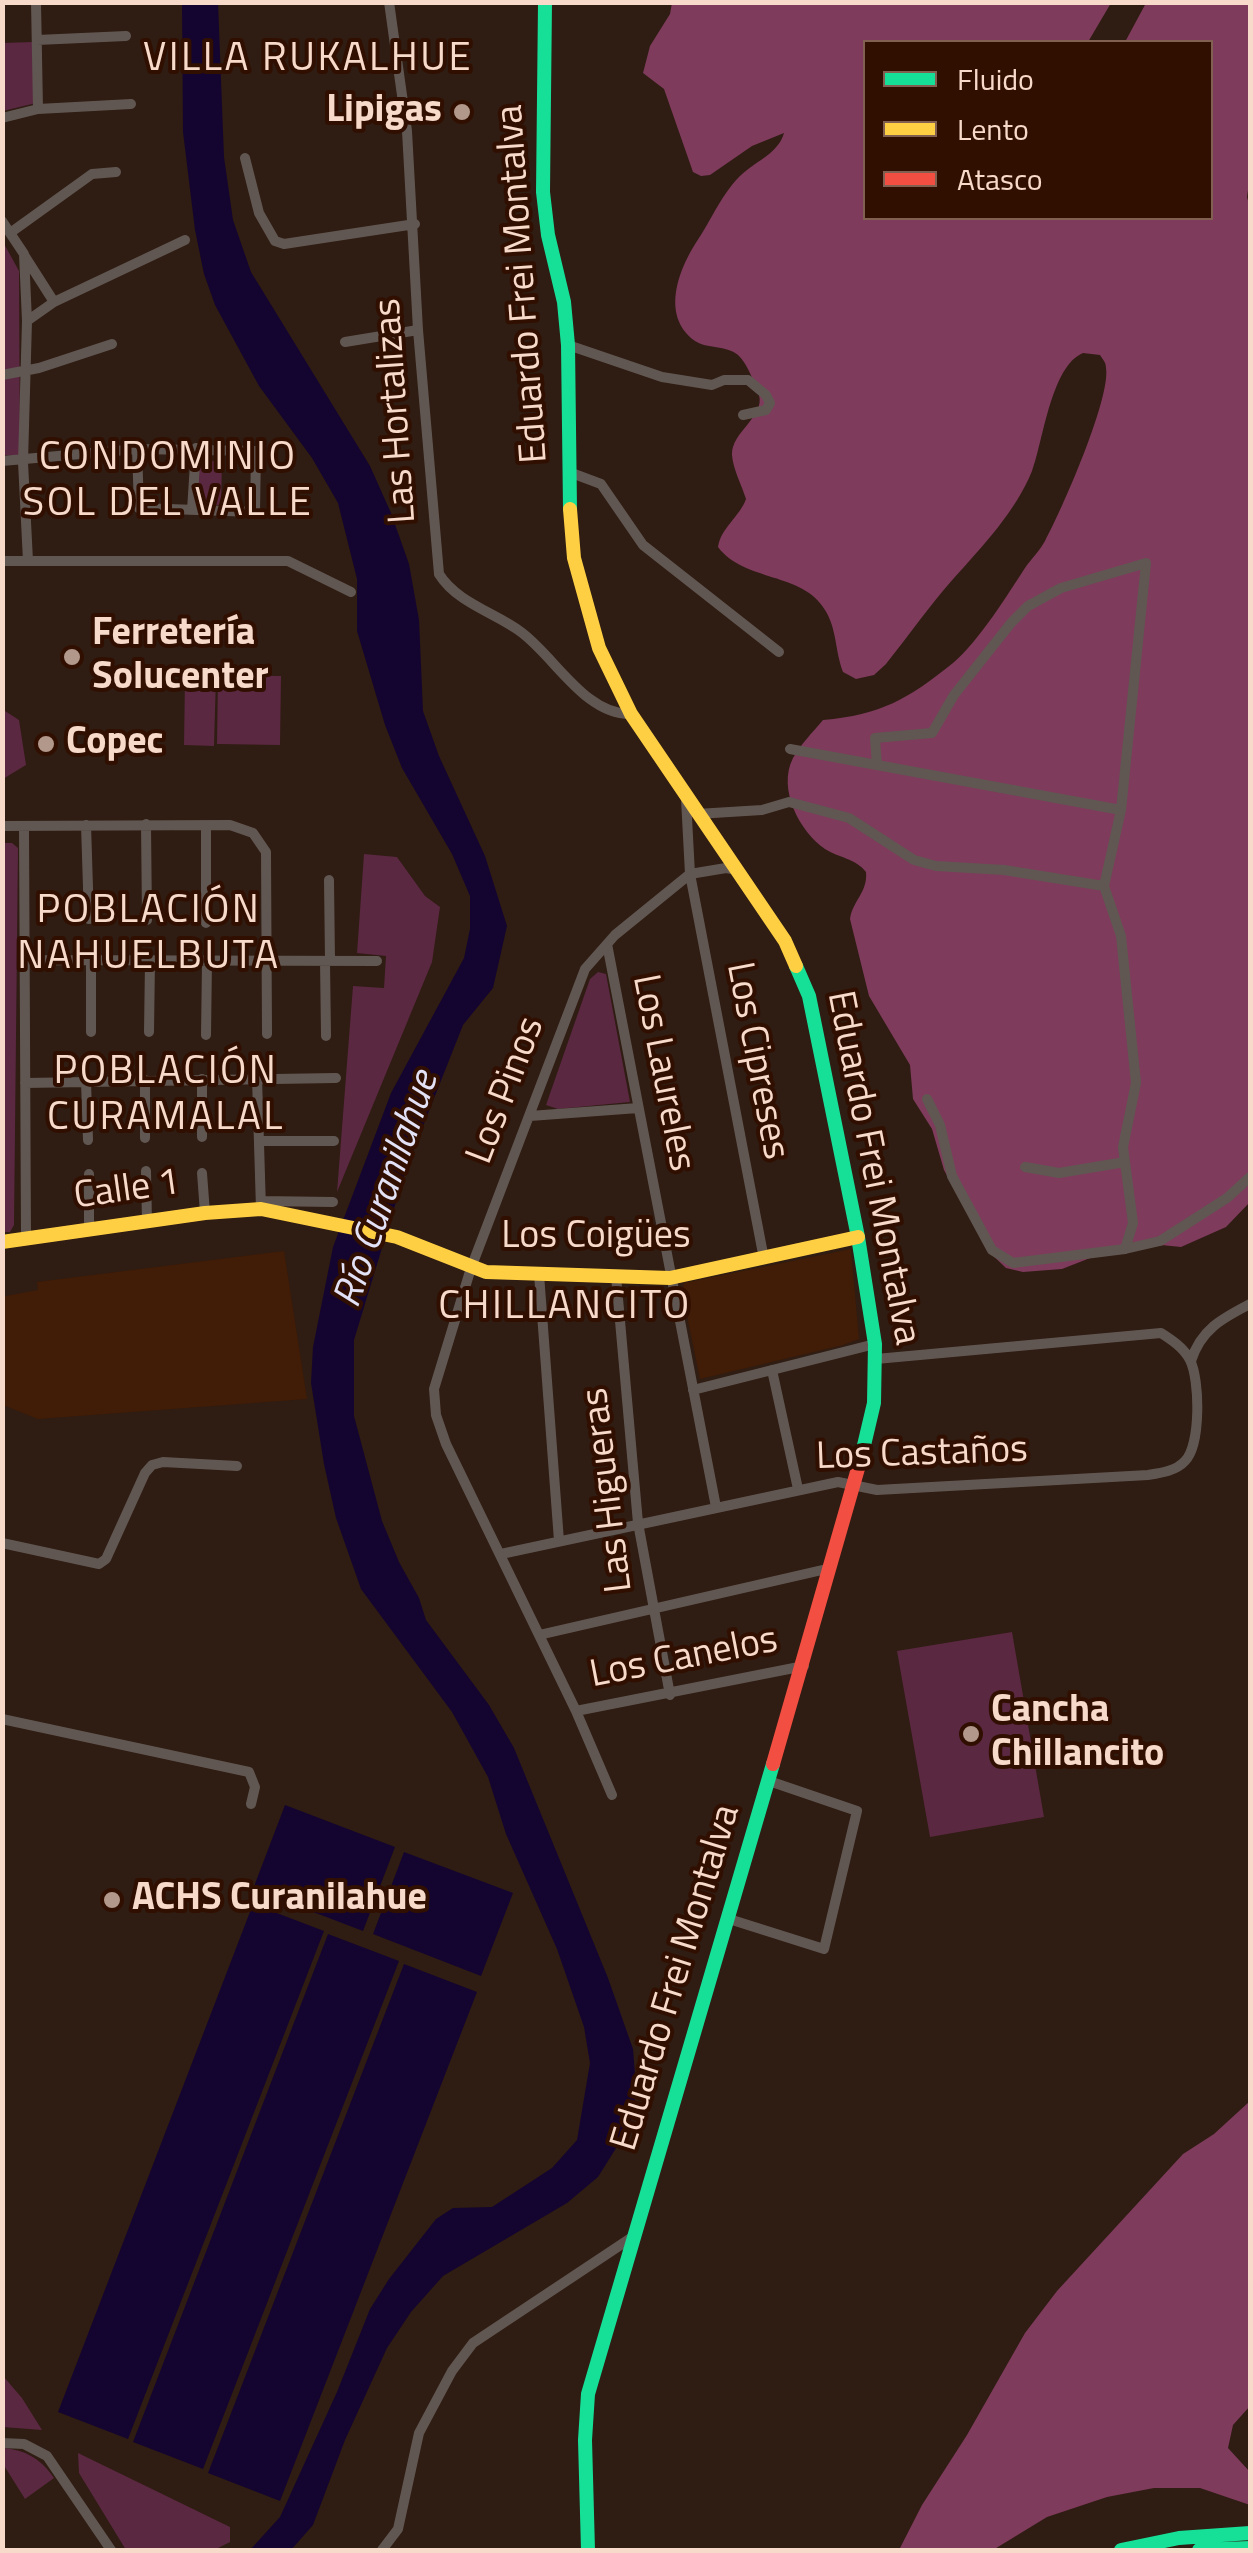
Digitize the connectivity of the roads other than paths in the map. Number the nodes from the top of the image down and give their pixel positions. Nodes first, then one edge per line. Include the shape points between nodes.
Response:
1 (36, 2) edge
2 (389, 2) edge
3 (544, 2) edge
4 (126, 36) dead end
5 (37, 40) junction
6 (131, 104) dead end
7 (38, 109) junction
8 (2, 118) edge
9 (245, 158) dead end
10 (116, 172) dead end
11 (2, 221) edge
12 (415, 224) junction
13 (10, 233) junction
14 (186, 240) dead end
15 (24, 254) junction
16 (54, 302) junction
17 (27, 321) junction
18 (418, 330) junction
19 (345, 342) dead end
20 (112, 344) dead end
21 (568, 346) junction
22 (26, 371) junction
23 (2, 374) edge
24 (744, 414) dead end
25 (196, 448) junction
26 (137, 449) junction
27 (2, 462) edge
28 (23, 462) junction
29 (569, 472) junction
30 (192, 510) junction
31 (2, 561) edge
32 (28, 561) junction
33 (351, 592) dead end
34 (779, 652) dead end
35 (632, 714) junction
36 (790, 749) dead end
37 (878, 765) junction
38 (686, 798) junction
39 (1121, 810) junction
40 (696, 814) junction
41 (146, 824) junction
42 (86, 825) junction
43 (2, 826) edge
44 (24, 827) junction
45 (206, 827) junction
46 (739, 870) junction
47 (690, 874) junction
48 (329, 880) dead end
49 (1104, 886) junction
50 (89, 919) dead end
51 (147, 920) dead end
52 (206, 922) dead end
53 (607, 944) junction
54 (24, 960) junction
55 (91, 960) junction
56 (150, 961) junction
57 (207, 961) junction
58 (268, 961) junction
59 (328, 961) junction
60 (377, 961) dead end
61 (91, 1032) dead end
62 (149, 1032) dead end
63 (267, 1034) dead end
64 (206, 1035) dead end
65 (326, 1036) dead end
66 (257, 1078) junction
67 (336, 1078) dead end
68 (202, 1079) junction
69 (145, 1080) junction
70 (86, 1082) junction
71 (25, 1084) junction
72 (927, 1099) dead end
73 (638, 1108) junction
74 (530, 1116) junction
75 (202, 1137) dead end
76 (145, 1138) dead end
77 (88, 1140) dead end
78 (260, 1141) junction
79 (334, 1141) dead end
80 (1125, 1162) junction
81 (1024, 1167) dead end
82 (146, 1171) dead end
83 (202, 1173) dead end
84 (89, 1174) dead end
85 (1250, 1177) edge
86 (333, 1202) dead end
87 (261, 1205) junction
88 (205, 1213) junction
89 (322, 1220) joint
90 (147, 1222) junction
91 (89, 1229) junction
92 (858, 1237) junction
93 (26, 1239) junction
94 (2, 1242) edge
95 (1125, 1249) junction
96 (764, 1258) junction
97 (472, 1268) junction
98 (538, 1274) junction
99 (616, 1276) junction
100 (670, 1278) junction
101 (1250, 1304) edge
102 (876, 1352) junction
103 (1190, 1359) junction
104 (772, 1370) junction
105 (693, 1390) junction
106 (238, 1466) dead end
107 (856, 1486) junction
108 (798, 1489) junction
109 (716, 1506) junction
110 (638, 1523) junction
111 (559, 1541) junction
112 (2, 1543) edge
113 (501, 1554) junction
114 (831, 1568) junction
115 (654, 1609) junction
116 (539, 1636) junction
117 (804, 1666) junction
118 (670, 1695) junction
119 (576, 1712) junction
120 (2, 1719) edge
121 (769, 1781) junction
122 (612, 1795) dead end
123 (251, 1804) dead end
124 (728, 1919) junction
125 (634, 2236) junction
126 (2, 2443) edge
127 (1250, 2533) edge
128 (1250, 2548) edge
129 (111, 2550) edge
130 (382, 2550) edge
131 (588, 2550) edge
132 (1121, 2550) edge
133 (1199, 2550) edge

1 - 5 street
2 - 12 street, Las Hortalizas
3 - 21 main road, Eduardo Frei Montalva via 543,192
4 - 5 street
5 - 7 street
6 - 7 street
7 - 8 street
9 - 12 street via 275,241
10 - 13 street via 92,174
11 - 13 street
12 - 18 street, Las Hortalizas
13 - 15 street
14 - 16 street
15 - 16 street
15 - 17 street
16 - 17 street
17 - 22 street
18 - 19 street
18 - 35 street, Las Hortalizas via 439,574 453,591 533,641 582,693
20 - 22 street
21 - 24 street via 662,376 712,385 748,380 770,403
21 - 29 main road, Eduardo Frei Montalva
22 - 23 street
22 - 28 street
25 - 26 street
25 - 30 street
25 - 30 street via 256,451 255,512
26 - 28 street
26 - 30 street via 139,508
27 - 28 street
28 - 32 street
29 - 34 street via 601,484 643,545
29 - 35 main road, Eduardo Frei Montalva via 580,589 599,648
31 - 32 street
32 - 33 street via 288,561
35 - 38 main road, Eduardo Frei Montalva
36 - 37 street
37 - 39 street
37 - 39 street via 875,738 932,733 954,695 1028,606 1061,588 1146,563
38 - 40 main road, Eduardo Frei Montalva
38 - 47 street
39 - 49 street
40 - 46 main road, Eduardo Frei Montalva
40 - 49 street via 790,802 849,818 914,860 936,866
41 - 42 street
41 - 45 street
41 - 51 street
42 - 44 street
42 - 50 street
43 - 44 street
44 - 54 street
45 - 52 street
45 - 58 street via 240,827 261,841
46 - 47 street
46 - 92 main road, Eduardo Frei Montalva via 785,941 809,996
47 - 53 street, Los Pinos
47 - 96 street, Los Cipreses
48 - 59 street
49 - 80 street via 1121,936 1136,1084
53 - 73 street, Los Laureles
53 - 74 street, Los Pinos via 585,970
54 - 55 street
54 - 71 street
55 - 56 street
55 - 61 street
56 - 57 street
56 - 62 street
57 - 58 street
57 - 64 street
58 - 59 street
58 - 63 street
59 - 60 street
59 - 65 street
66 - 67 street
66 - 68 street
66 - 78 street
68 - 69 street
68 - 75 street
69 - 70 street
69 - 76 street
70 - 71 street
70 - 77 street
71 - 93 street
72 - 95 street via 952,1176 1000,1257 1013,1263
73 - 74 street
73 - 100 street, Los Laureles
74 - 97 street, Los Pinos
78 - 79 street
78 - 87 street
80 - 81 street via 1059,1173
80 - 95 street via 1133,1223
82 - 90 street
83 - 88 street
84 - 91 street
85 - 95 street via 1173,1235
86 - 87 street
87 - 88 main road, Calle 1
87 - 89 main road, Calle 1
88 - 90 main road, Calle 1
89 - 97 main road, Los Coigües via 397,1237
90 - 91 main road, Calle 1
91 - 93 main road, Calle 1
92 - 96 main road, Los Coigües
92 - 102 main road, Eduardo Frei Montalva
93 - 94 main road, Calle 1
96 - 100 main road, Los Coigües
97 - 98 main road, Los Coigües
97 - 113 street, Los Pinos via 434,1389 436,1416
98 - 99 main road, Los Coigües
98 - 111 street
99 - 100 main road, Los Coigües
99 - 110 street, Las Higueras
100 - 105 street, Los Laureles
101 - 103 street via 1216,1322
102 - 103 street via 1145,1332 1161,1333
102 - 104 street
102 - 107 main road, Eduardo Frei Montalva
103 - 107 street, Los Castaños via 1194,1449 1167,1472
104 - 105 street
104 - 108 street
105 - 109 street, Los Laureles
106 - 112 street via 152,1465 99,1564
107 - 108 street, Los Castaños
107 - 114 main road, Eduardo Frei Montalva
108 - 109 street, Los Castaños
109 - 110 street, Los Castaños
110 - 111 street, Los Castaños
110 - 115 street, Las Higueras
111 - 113 street, Los Castaños
113 - 116 street, Los Pinos
114 - 115 street
114 - 117 main road, Eduardo Frei Montalva
115 - 116 street
115 - 118 street, Las Higueras
116 - 119 street, Los Pinos
117 - 118 street, Los Canelos
117 - 121 main road, Eduardo Frei Montalva
118 - 119 street, Los Canelos
119 - 122 street, Los Pinos
120 - 123 street via 250,1772
121 - 124 main road, Eduardo Frei Montalva
121 - 124 street via 856,1810 824,1949
124 - 125 main road, Eduardo Frei Montalva
125 - 130 street via 473,2343 419,2432 398,2528
125 - 131 main road, Eduardo Frei Montalva via 588,2394
126 - 129 street via 24,2444 47,2456
127 - 132 main road
128 - 133 main road

